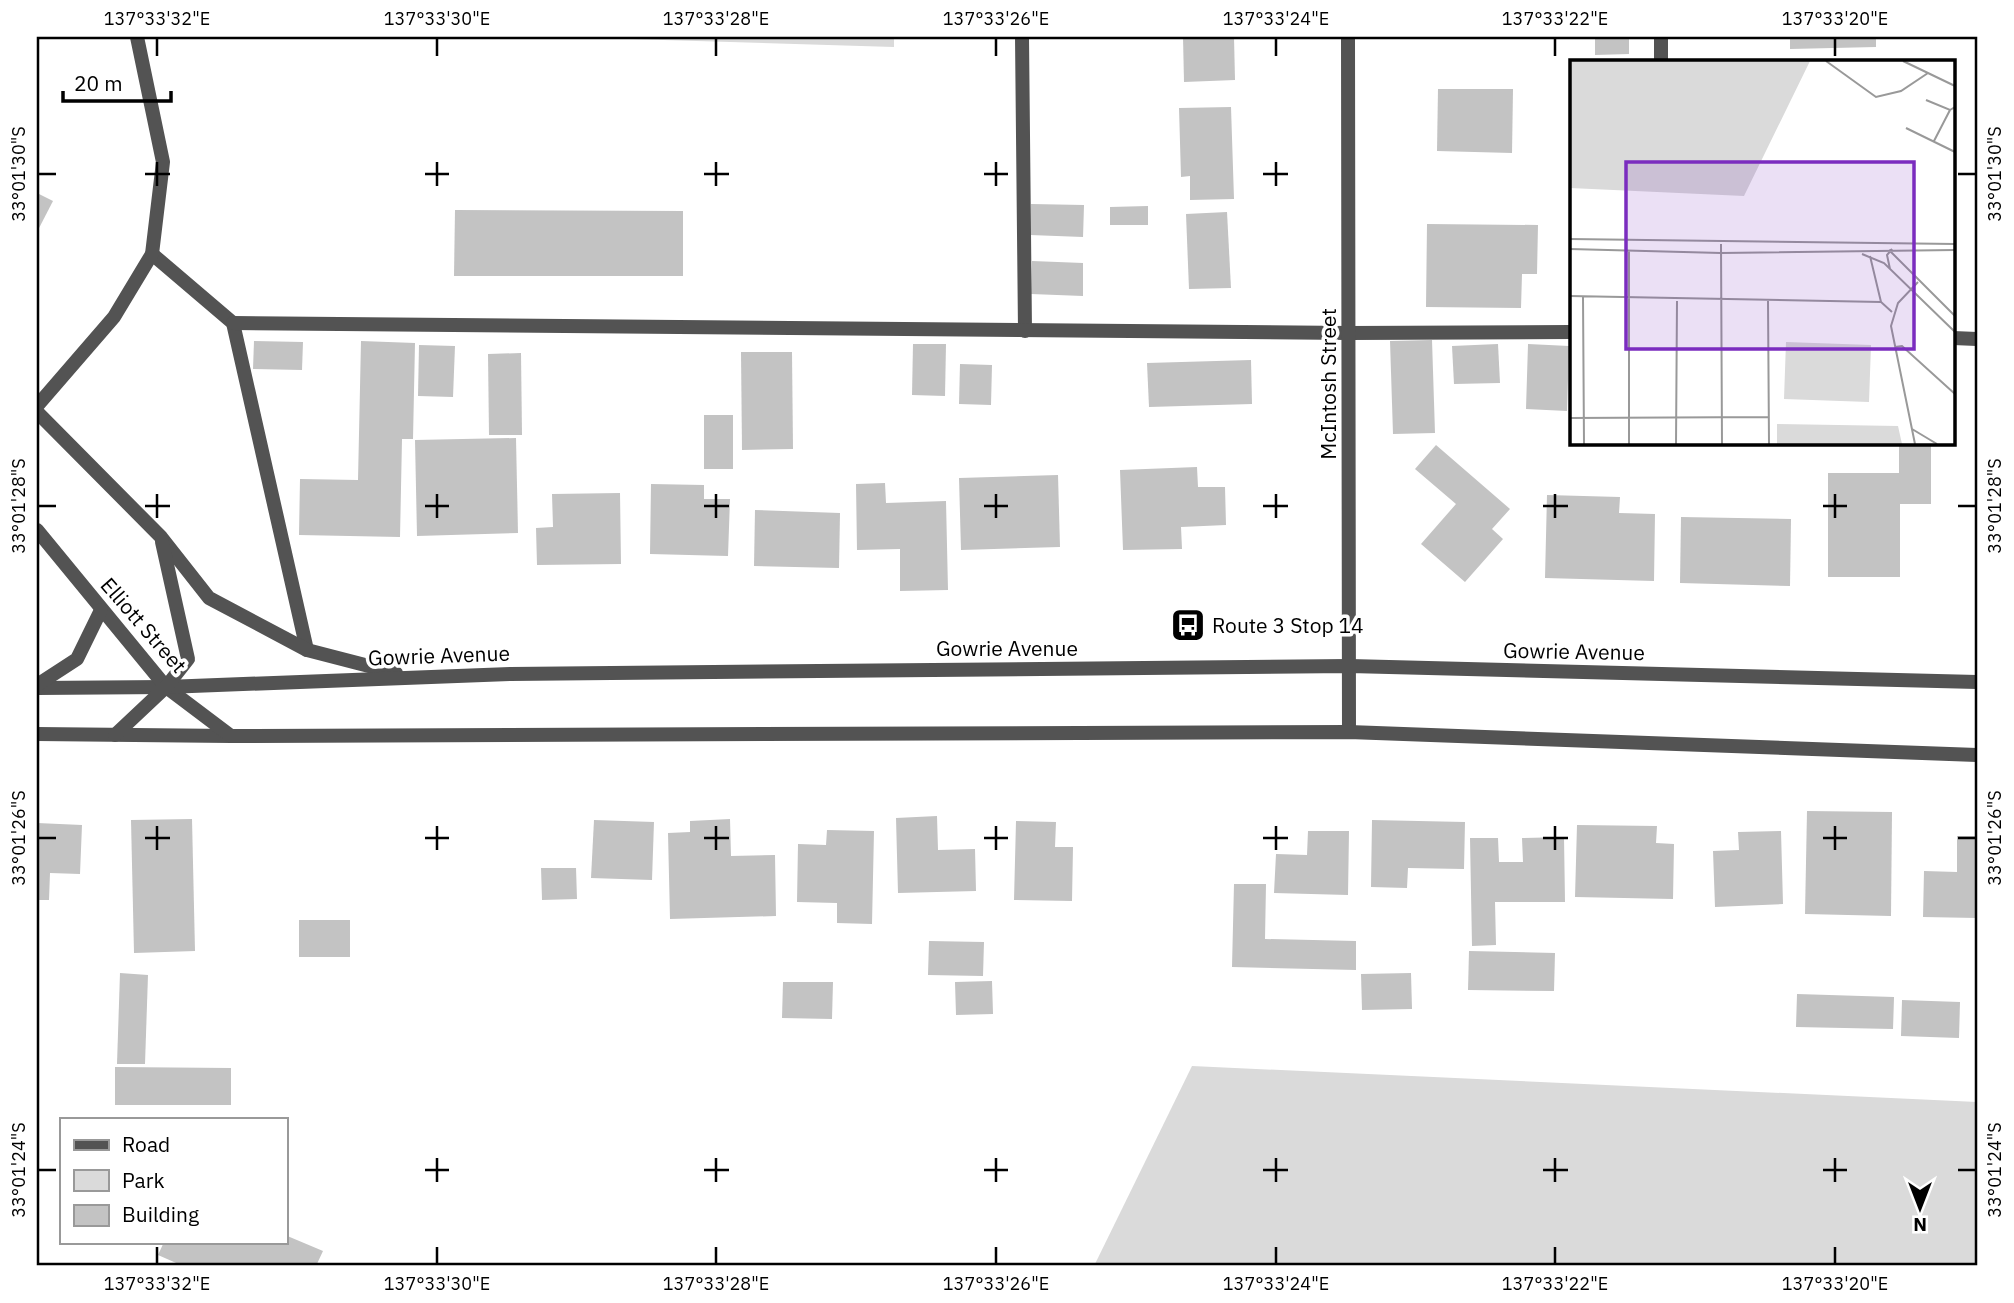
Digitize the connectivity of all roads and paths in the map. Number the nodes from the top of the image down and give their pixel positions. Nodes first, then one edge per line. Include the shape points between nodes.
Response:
1 (137, 37) edge
2 (1022, 37) edge
3 (1348, 37) edge
4 (1661, 37) edge
5 (1661, 60) edge
6 (152, 254) junction
7 (233, 323) junction
8 (1025, 331) junction
9 (1570, 332) edge
10 (1349, 333) junction
11 (1954, 338) edge
12 (1977, 339) edge
13 (37, 406) edge
14 (37, 412) edge
15 (37, 530) edge
16 (161, 537) junction
17 (101, 610) junction
18 (307, 650) junction
19 (1350, 666) junction
20 (412, 677) junction
21 (1977, 682) edge
22 (37, 687) edge
23 (166, 687) junction
24 (1349, 732) junction
25 (37, 734) edge
26 (115, 735) junction
27 (231, 736) junction
28 (1977, 755) edge

1 - 6 street via 163,162
2 - 8 street
3 - 10 street, McIntosh Street
4 - 5 street
6 - 7 street
6 - 13 street via 114,317
7 - 8 street
7 - 18 street
8 - 10 street
9 - 10 street
10 - 19 street, McIntosh Street
11 - 12 street
14 - 16 street
15 - 17 street, Elliott Street
16 - 18 street via 209,598
16 - 23 street via 188,659
17 - 22 street via 77,659
17 - 23 street, Elliott Street
18 - 20 street
19 - 20 street, Gowrie Avenue
19 - 21 street, Gowrie Avenue
19 - 24 street, McIntosh Street
20 - 23 street, Gowrie Avenue
22 - 23 street, Gowrie Avenue
23 - 26 street
23 - 27 street, Elliott Street
24 - 27 street
24 - 28 street
25 - 26 street
26 - 27 street

